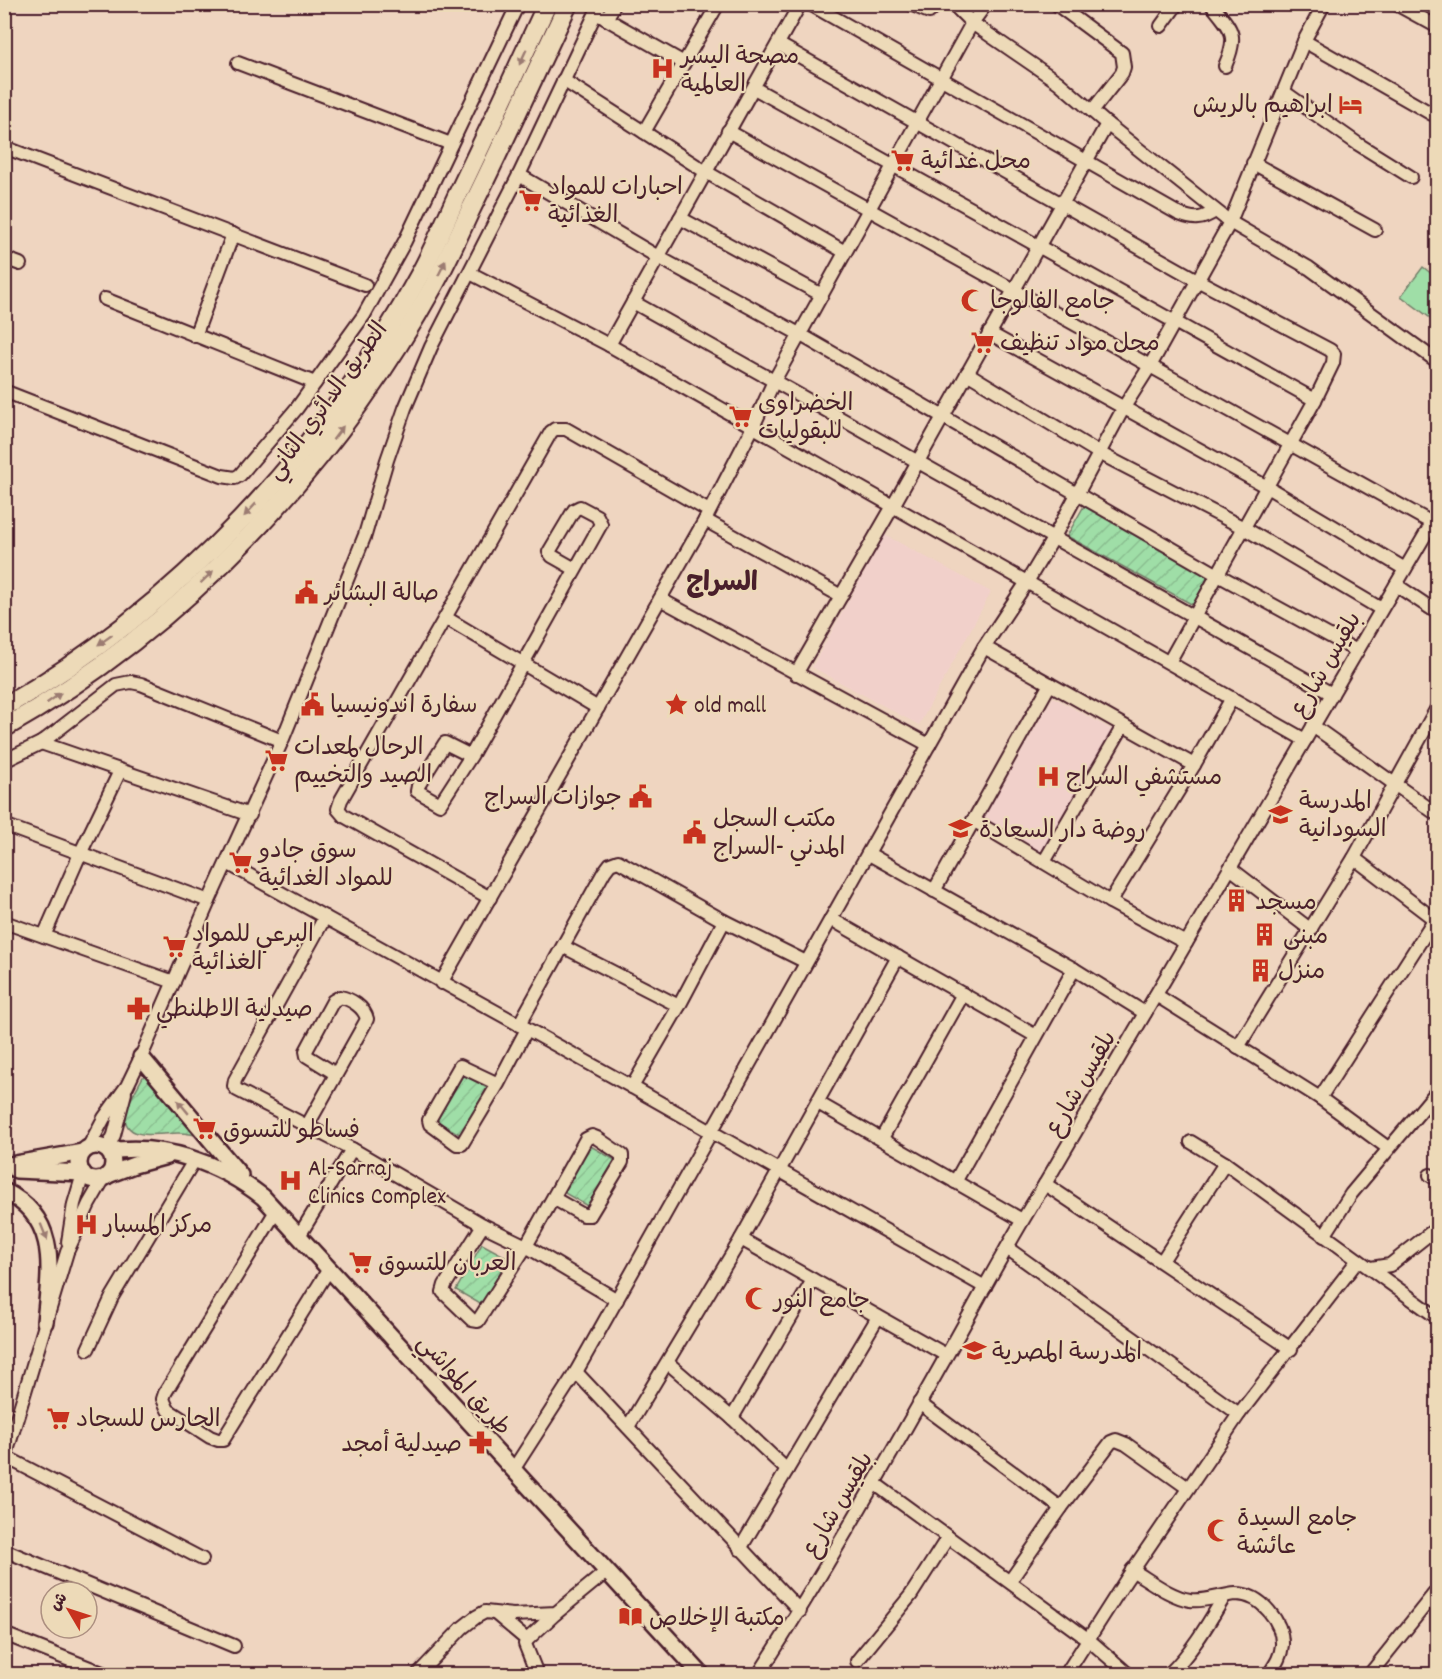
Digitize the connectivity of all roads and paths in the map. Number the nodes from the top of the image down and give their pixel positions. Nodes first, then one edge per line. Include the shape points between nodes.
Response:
1 (518, 4) edge
2 (548, 4) edge
3 (568, 4) edge
4 (615, 4) edge
5 (718, 4) edge
6 (800, 4) edge
7 (810, 4) edge
8 (910, 4) edge
9 (937, 4) edge
10 (953, 4) edge
11 (986, 4) edge
12 (1056, 4) edge
13 (1177, 4) edge
14 (1212, 4) edge
15 (1323, 4) edge
16 (1396, 4) edge
17 (601, 12) edge
18 (972, 23) junction
19 (1161, 26) dead end
20 (1437, 27) edge
21 (1304, 41) junction
22 (778, 44) junction
23 (238, 63) dead end
24 (684, 63) junction
25 (1225, 66) dead end
26 (941, 79) junction
27 (563, 80) junction
28 (754, 88) junction
29 (1284, 92) junction
30 (1092, 111) junction
31 (1432, 114) dead end
32 (918, 123) junction
33 (1107, 124) junction
34 (728, 131) junction
35 (644, 132) junction
36 (451, 144) junction
37 (4, 147) edge
38 (1086, 161) junction
39 (1253, 163) junction
40 (893, 167) junction
41 (706, 172) junction
42 (519, 175) junction
43 (1411, 177) dead end
44 (1062, 203) junction
45 (869, 210) junction
46 (1215, 211) junction
47 (680, 218) junction
48 (1230, 222) junction
49 (1375, 230) dead end
50 (233, 234) junction
51 (1037, 247) junction
52 (846, 252) junction
53 (658, 257) junction
54 (4, 258) edge
55 (20, 264) dead end
56 (470, 273) junction
57 (1197, 280) junction
58 (365, 285) dead end
59 (1013, 290) junction
60 (822, 295) junction
61 (105, 299) dead end
62 (633, 302) junction
63 (1175, 322) junction
64 (989, 333) junction
65 (801, 335) junction
66 (195, 336) junction
67 (609, 345) junction
68 (1437, 362) edge
69 (1150, 366) junction
70 (967, 373) junction
71 (774, 381) junction
72 (315, 383) junction
73 (4, 391) edge
74 (1315, 400) junction
75 (1124, 407) junction
76 (942, 418) junction
77 (753, 427) junction
78 (1290, 444) junction
79 (1099, 453) junction
80 (918, 461) junction
81 (1267, 487) junction
82 (1077, 493) junction
83 (893, 506) junction
84 (707, 515) junction
85 (1435, 518) edge
86 (1244, 528) junction
87 (1054, 537) junction
88 (575, 569) junction
89 (1405, 569) junction
90 (1218, 575) junction
91 (1027, 582) junction
92 (1396, 585) junction
93 (841, 596) junction
94 (660, 599) junction
95 (1381, 609) junction
96 (1437, 613) edge
97 (1194, 616) junction
98 (446, 618) junction
99 (984, 647) junction
100 (1357, 651) junction
101 (1169, 662) junction
102 (523, 665) junction
103 (796, 674) junction
104 (1050, 684) junction
105 (1332, 694) junction
106 (1232, 698) junction
107 (1437, 706) edge
108 (4, 707) edge
109 (598, 708) junction
110 (1123, 726) junction
111 (1313, 726) junction
112 (4, 728) edge
113 (1305, 740) junction
114 (282, 741) junction
115 (41, 743) junction
116 (930, 745) junction
117 (471, 756) junction
118 (4, 761) edge
119 (1194, 765) junction
120 (120, 771) junction
121 (1396, 783) junction
122 (1437, 814) edge
123 (250, 815) junction
124 (973, 820) junction
125 (4, 825) edge
126 (80, 854) junction
127 (869, 854) junction
128 (1354, 858) junction
129 (1044, 862) junction
130 (227, 863) junction
131 (1230, 868) junction
132 (934, 891) junction
133 (490, 898) junction
134 (208, 901) junction
135 (1110, 902) junction
136 (325, 917) junction
137 (831, 919) junction
138 (724, 921) junction
139 (1436, 921) edge
140 (4, 922) edge
141 (1311, 930) junction
142 (44, 936) junction
143 (1186, 943) junction
144 (564, 947) junction
145 (898, 957) junction
146 (806, 962) junction
147 (1074, 969) junction
148 (174, 982) junction
149 (441, 982) junction
150 (963, 994) junction
151 (1156, 995) junction
152 (679, 1006) junction
153 (1145, 1013) junction
154 (523, 1027) junction
155 (1036, 1036) junction
156 (1238, 1047) junction
157 (141, 1057) junction
158 (336, 1074) junction
159 (498, 1084) junction
160 (127, 1086) junction
161 (632, 1087) junction
162 (1437, 1090) edge
163 (1320, 1098) junction
164 (818, 1103) junction
165 (307, 1126) junction
166 (710, 1132) junction
167 (882, 1138) junction
168 (1191, 1142) dead end
169 (1389, 1148) junction
170 (352, 1149) junction
171 (86, 1150) junction
172 (108, 1151) junction
173 (173, 1155) junction
174 (195, 1159) junction
175 (1225, 1162) junction
176 (4, 1167) edge
177 (778, 1170) junction
178 (83, 1173) junction
179 (106, 1176) junction
180 (955, 1182) junction
181 (1045, 1184) junction
182 (247, 1185) junction
183 (4, 1191) edge
184 (553, 1198) junction
185 (276, 1211) junction
186 (1022, 1220) junction
187 (483, 1225) junction
188 (1437, 1227) edge
189 (299, 1236) junction
190 (1324, 1236) junction
191 (741, 1239) junction
192 (526, 1246) junction
193 (1007, 1248) junction
194 (67, 1252) junction
195 (1358, 1260) junction
196 (1162, 1261) junction
197 (1371, 1268) junction
198 (329, 1269) junction
199 (813, 1280) junction
200 (985, 1287) junction
201 (617, 1300) junction
202 (878, 1317) junction
203 (1437, 1318) edge
204 (45, 1322) junction
205 (1291, 1349) junction
206 (88, 1350) dead end
207 (946, 1355) junction
208 (668, 1363) junction
209 (576, 1372) junction
210 (919, 1402) junction
211 (1239, 1414) junction
212 (732, 1418) junction
213 (628, 1427) junction
214 (5, 1459) edge
215 (513, 1470) junction
216 (788, 1470) junction
217 (874, 1483) junction
218 (1188, 1488) junction
219 (1061, 1508) junction
220 (948, 1537) junction
221 (740, 1549) junction
222 (4, 1550) edge
223 (202, 1559) dead end
224 (1132, 1570) junction
225 (606, 1572) junction
226 (1010, 1581) junction
227 (1437, 1589) edge
228 (1224, 1597) junction
229 (800, 1611) junction
230 (495, 1613) junction
231 (556, 1613) junction
232 (4, 1634) edge
233 (527, 1640) junction
234 (1089, 1640) junction
235 (234, 1646) dead end
236 (857, 1661) dead end
237 (696, 1673) edge
238 (105, 1674) edge
239 (418, 1674) edge
240 (537, 1674) edge
241 (759, 1674) edge
242 (1066, 1674) edge
243 (1128, 1674) edge
244 (1169, 1674) edge
245 (1269, 1674) edge
246 (1370, 1674) edge

1 - 36 street
2 -> 108 highway, الطريق الدائري الثاني via 419,276 323,424 236,525 176,581 114,633
112 -> 3 highway, الطريق الدائري الثاني via 38,710 119,652 186,597 259,526 336,437 385,367 435,283
4 - 17 street
5 - 24 street
6 - 22 street
7 - 26 street
8 - 9 street via 929,12
10 - 18 street
11 - 18 street
12 - 30 street via 1122,53 1122,73
13 - 19 street
14 - 25 street via 1230,27 1233,38
15 - 21 street
16 - 20 street
17 - 24 street
17 - 27 street
18 - 26 street
18 - 30 street via 1058,82
21 - 29 street
21 - 31 street
22 - 28 street
22 - 32 street
23 - 36 street
24 - 35 street
26 - 32 street
26 - 38 street
27 - 35 street
27 - 42 street
28 - 34 street
28 - 40 street
29 - 39 street
29 - 43 street
30 - 33 street
32 - 40 street
32 - 44 street
33 - 38 street
33 - 46 street
34 - 41 street
34 - 45 street
35 - 41 street
36 - 72 street via 364,315
37 - 50 street
38 - 44 street
38 - 46 street via 1190,218 1201,219
39 - 48 street
39 - 49 street
40 - 45 street
40 - 51 street
41 - 47 street
41 - 52 street
42 - 53 street
42 - 56 street
44 - 51 street
44 - 57 street
45 - 52 street
45 - 59 street
46 - 48 street
47 - 53 street
47 - 60 street
48 - 57 street
48 - 68 street via 1309,268
50 - 58 street
50 - 66 street
51 - 59 street
51 - 63 street
52 - 60 street
53 - 62 street
53 - 65 street
54 - 55 street
56 - 67 street
56 - 114 street via 431,347 405,408 365,536
57 - 63 street
57 - 74 street via 1334,354 1334,363
59 - 64 street
59 - 69 street
60 - 65 street
61 - 66 street
62 - 67 street
62 - 71 street
63 - 69 street
63 - 74 street
64 - 70 street
64 - 75 street
65 - 71 street
65 - 76 street
66 - 72 street
67 - 77 street
69 - 75 street
69 - 78 street
70 - 76 street
70 - 79 street
71 - 77 street
71 - 80 street
72 - 73 street via 235,478
74 - 78 street
75 - 79 street
75 - 81 street
76 - 80 street
76 - 82 street
77 - 83 street
77 - 84 street
78 - 81 street
78 - 85 street
79 - 82 street
79 - 86 street
80 - 83 street
80 - 87 street
81 - 86 street
81 - 89 street
82 - 87 street
82 - 90 street
83 - 91 street
83 - 93 street
84 - 93 street
84 - 94 street
84 - 98 street via 566,429 555,429
85 - 89 street, بلقيس شارع
86 - 90 street
86 - 95 street
87 - 91 street
87 - 97 street
88 - 88 street via 549,552 572,513 580,507 597,516 601,524
88 - 102 street
89 - 92 street, بلقيس شارع
90 - 97 street
90 - 100 street
91 - 99 street
91 - 101 street
92 - 95 street, بلقيس شارع
92 - 96 street
93 - 103 street
94 - 103 street
94 - 109 street
95 - 100 street, بلقيس شارع
97 - 101 street
97 - 105 street
98 - 102 street
98 - 133 street via 339,809 344,816
99 - 104 street
99 - 116 street
100 - 105 street, بلقيس شارع
101 - 106 street
102 - 109 street
102 - 117 street
103 - 116 street
104 - 110 street
104 - 124 street
105 - 111 street, بلقيس شارع
106 - 113 street
106 - 119 street
107 - 121 street
109 - 133 street
110 - 119 street
110 - 129 street
111 - 113 street, بلقيس شارع
111 - 121 street
113 - 131 street, بلقيس شارع
114 - 115 street via 124,682 109,689
114 - 123 street
115 - 118 street
115 - 120 street
116 - 127 street
117 - 117 street via 440,804 417,792 445,743
119 - 135 street
120 - 123 street
120 - 126 street
121 - 122 street
121 - 128 street
123 - 130 street
124 - 129 street
124 - 132 street
125 - 126 street
126 - 134 street
126 - 142 street
127 - 132 street
127 - 137 street
128 - 139 street
128 - 141 street
129 - 135 street
130 - 134 street
130 - 136 street
131 - 141 street
131 - 143 street, بلقيس شارع
132 - 147 street
133 - 149 street
134 - 148 street
135 - 143 street
136 - 149 street
136 - 165 street via 234,1086
137 - 145 street
137 - 146 street
138 - 144 street via 618,861 604,872
138 - 146 street
138 - 152 street
139 - 163 street
140 - 142 street
141 - 156 street
142 - 148 street
143 - 151 street, بلقيس شارع
144 - 152 street
144 - 154 street
145 - 150 street
145 - 164 street
146 - 166 street
147 - 153 street
147 - 155 street
148 - 157 street
149 - 154 street
150 - 155 street
150 - 167 street
151 - 153 street, بلقيس شارع
151 - 156 street
152 - 161 street
153 - 181 street, بلقيس شارع
154 - 159 street
154 - 161 street
155 - 180 street
156 - 163 street
157 - 160 street
182 -> 157 main road
158 - 158 street via 367,1019 363,1010 340,997 333,1001 306,1051 311,1060
158 - 165 street
159 - 159 street via 462,1144 430,1124 460,1066
160 - 171 street
160 - 172 street
161 - 166 street
162 - 169 street
163 - 169 street
164 - 167 street
164 - 177 street
165 - 170 street
166 - 177 street
166 - 201 street
167 - 180 street
168 - 175 street
169 - 190 street via 1351,1194
170 - 187 street
170 - 189 street
171 - 172 main road via 100,1146
171 - 176 main road
171 - 178 main road via 79,1165
172 - 173 main road, طريق المواشي via 138,1149
172 - 179 main road via 113,1163
173 - 174 main road, طريق المواشي
173 - 179 main road, طريق المواشي
174 - 182 main road, طريق المواشي
174 - 206 street via 112,1298
175 - 190 street
175 - 196 street
176 - 178 main road
177 - 191 street
177 - 200 street
178 - 179 main road via 91,1179
178 - 194 street
179 - 194 street
180 - 186 street
181 - 186 street, بلقيس شارع
181 - 196 street
182 - 185 main road, طريق المواشي
183 -> 204 main road via 30,1209 48,1241
184 - 184 street via 590,1215 622,1162 622,1155 589,1137
184 - 192 street
185 - 189 main road, طريق المواشي
185 - 198 street via 165,1393 163,1399 168,1410 210,1437 223,1440
186 - 193 street, بلقيس شارع
187 - 192 street
187 - 192 street via 443,1292 472,1320 481,1319
188 - 197 street via 1390,1265
189 - 198 main road, طريق المواشي
190 - 195 street
191 - 199 street
191 - 208 street
192 - 201 street
193 - 200 street, بلقيس شارع
193 - 211 street
194 - 204 street
195 - 197 street
195 - 205 street
196 - 205 street
197 - 203 street
198 - 215 main road, طريق المواشي
199 - 202 street
199 - 212 street
200 - 207 street, بلقيس شارع
201 - 209 street
202 - 207 street
202 - 216 street
204 - 214 street
205 - 211 street
207 - 210 street, بلقيس شارع
208 - 212 street
208 - 213 street
209 - 213 street
209 - 215 street
210 - 217 street, بلقيس شارع
210 - 219 street
211 - 218 street
212 - 216 street
213 - 221 street
214 - 223 street
215 - 225 main road, طريق المواشي
216 - 221 street
217 - 220 street
217 - 229 street, بلقيس شارع
218 - 219 street via 1116,1440 1108,1445
218 - 224 street
219 - 226 street
220 - 226 street
220 - 236 street via 904,1604
221 - 229 street
222 - 235 street
224 - 228 street via 1179,1597
224 - 234 street
225 - 231 street
225 - 237 main road, طريق المواشي
226 - 234 street
227 - 246 street
228 - 244 street via 1180,1664
228 - 245 street via 1249,1596 1274,1618 1282,1644 1280,1658
229 - 241 street, بلقيس شارع
230 - 231 street
230 - 233 street
230 - 239 street via 485,1612 462,1628
231 - 233 street
232 - 238 street
233 - 240 street via 526,1649
234 - 242 street
234 - 243 street

